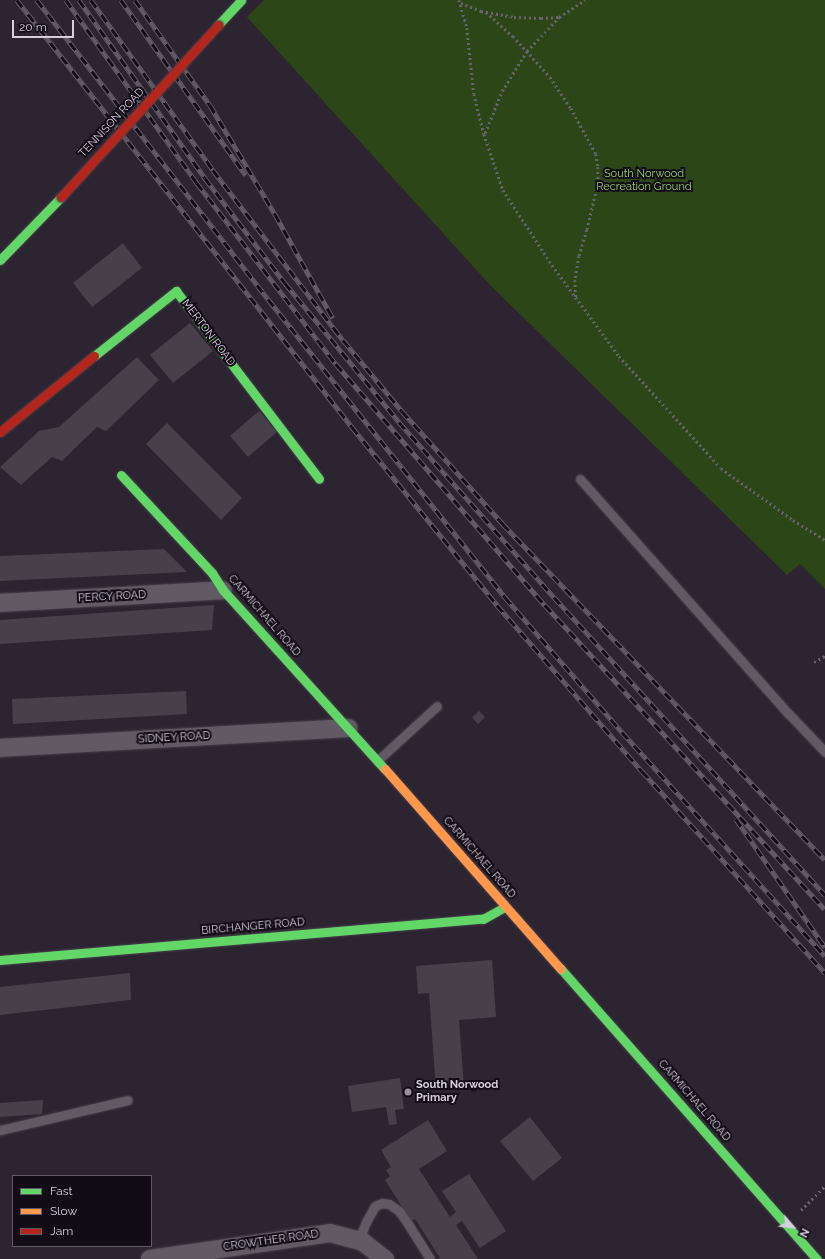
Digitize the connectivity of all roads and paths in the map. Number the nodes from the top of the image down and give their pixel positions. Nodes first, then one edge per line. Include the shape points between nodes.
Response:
1 (241, 0) edge
2 (586, 0) edge
3 (460, 1) edge
4 (486, 12) junction
5 (559, 17) junction
6 (527, 51) junction
7 (484, 134) junction
8 (0, 260) edge
9 (577, 298) junction
10 (0, 432) edge
11 (121, 475) dead end
12 (319, 479) dead end
13 (580, 479) dead end
14 (825, 540) edge
15 (223, 590) junction
16 (0, 603) edge
17 (825, 656) edge
18 (814, 662) dead end
19 (437, 706) dead end
20 (348, 728) junction
21 (0, 748) edge
22 (825, 752) edge
23 (377, 761) junction
24 (506, 907) junction
25 (1, 956) edge
26 (128, 1100) dead end
27 (0, 1130) edge
28 (825, 1186) edge
29 (786, 1224) junction
30 (358, 1241) junction
31 (150, 1259) edge
32 (385, 1259) edge
33 (430, 1259) edge
34 (817, 1259) edge

1 - 8 street, TENNISON ROAD, bridge
2 - 5 path
3 - 4 path
3 - 7 path via 467,28 474,94
4 - 5 path via 514,18
4 - 6 path
5 - 6 path
6 - 7 path via 502,91
6 - 9 path via 550,77 571,108 593,149 598,167 594,204 575,280
7 - 9 path via 503,190
9 - 14 path via 619,356 721,468
10 - 12 street, MERTON ROAD via 176,291
11 - 15 street, CARMICHAEL ROAD via 212,573
13 - 22 lane
15 - 16 street, PERCY ROAD
15 - 20 street, CARMICHAEL ROAD
17 - 18 path
19 - 23 lane
20 - 21 street, SIDNEY ROAD
20 - 23 street, CARMICHAEL ROAD
23 - 24 street, CARMICHAEL ROAD
24 - 25 street, BIRCHANGER ROAD via 483,919
24 - 29 street, CARMICHAEL ROAD
26 - 27 lane
28 - 29 path
29 - 34 street, CARMICHAEL ROAD
30 - 31 street, CROWTHER ROAD via 330,1233
30 - 32 street, CROWTHER ROAD
30 - 33 lane via 375,1206 389,1204 408,1224

